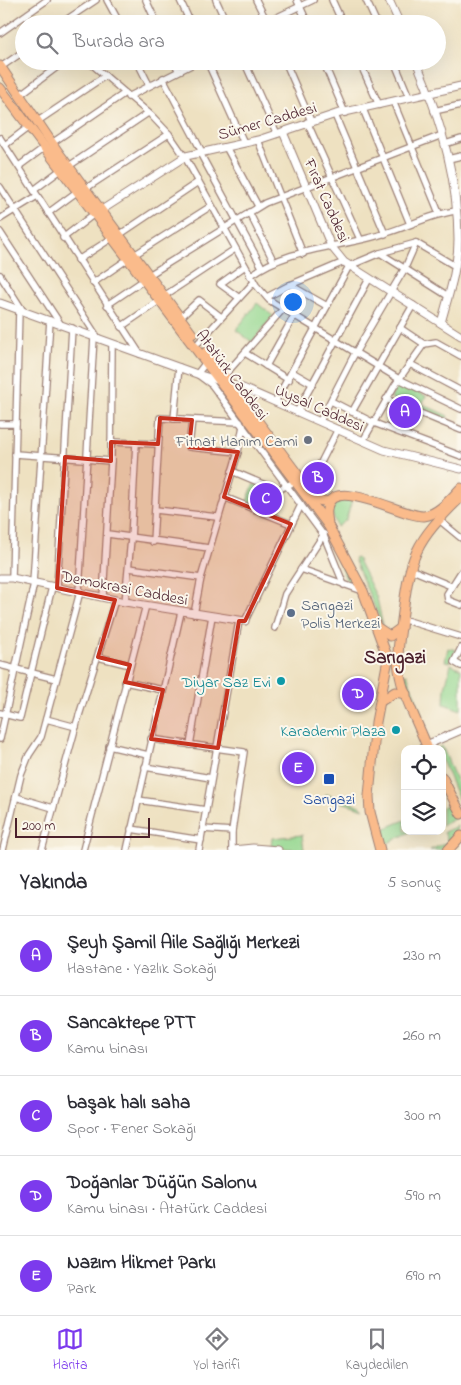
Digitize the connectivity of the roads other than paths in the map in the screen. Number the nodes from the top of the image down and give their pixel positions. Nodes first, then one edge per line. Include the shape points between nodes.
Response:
1 (47, 0) edge
2 (96, 0) edge
3 (107, 0) edge
4 (180, 0) edge
5 (216, 0) edge
6 (256, 0) edge
7 (297, 0) edge
8 (312, 0) edge
9 (332, 0) edge
10 (366, 0) edge
11 (389, 0) edge
12 (149, 1) edge
13 (300, 6) junction
14 (26, 15) edge
15 (74, 15) edge
16 (115, 15) edge
17 (154, 15) edge
18 (187, 15) edge
19 (223, 15) edge
20 (263, 15) edge
21 (283, 15) edge
22 (304, 15) edge
23 (338, 15) edge
24 (373, 15) edge
25 (396, 15) edge
26 (15, 22) edge
27 (0, 33) edge
28 (15, 57) edge
29 (0, 67) edge
30 (53, 70) edge
31 (98, 70) edge
32 (142, 70) edge
33 (178, 70) edge
34 (211, 70) edge
35 (248, 70) edge
36 (289, 70) edge
37 (327, 70) edge
38 (364, 70) edge
39 (398, 70) edge
40 (419, 70) edge
41 (8, 76) junction
42 (105, 76) junction
43 (163, 78) junction
44 (149, 85) junction
45 (461, 86) edge
46 (0, 90) edge
47 (428, 93) junction
48 (21, 94) junction
49 (126, 95) junction
50 (409, 97) junction
51 (394, 101) junction
52 (26, 102) junction
53 (379, 105) junction
54 (461, 105) edge
55 (363, 109) junction
56 (16, 110) junction
57 (434, 111) junction
58 (148, 113) junction
59 (345, 113) junction
60 (335, 115) junction
61 (309, 122) junction
62 (34, 124) junction
63 (280, 133) junction
64 (169, 134) junction
65 (442, 135) junction
66 (0, 138) edge
67 (461, 139) edge
68 (258, 140) junction
69 (244, 143) junction
70 (445, 144) junction
71 (4, 145) junction
72 (48, 145) junction
73 (411, 145) junction
74 (226, 147) junction
75 (201, 152) junction
76 (382, 156) junction
77 (461, 156) edge
78 (185, 157) junction
79 (448, 159) junction
80 (19, 166) junction
81 (358, 166) junction
82 (65, 168) junction
83 (333, 177) junction
84 (198, 182) junction
85 (0, 187) edge
86 (306, 187) junction
87 (82, 190) junction
88 (35, 193) junction
89 (280, 196) junction
90 (211, 206) junction
91 (258, 206) junction
92 (15, 209) junction
93 (456, 211) junction
94 (97, 212) junction
95 (249, 212) junction
96 (48, 213) junction
97 (439, 213) junction
98 (0, 219) edge
99 (237, 219) junction
100 (410, 224) junction
101 (223, 227) junction
102 (0, 232) edge
103 (385, 234) junction
104 (116, 236) junction
105 (63, 238) junction
106 (360, 239) junction
107 (416, 243) junction
108 (331, 246) junction
109 (235, 249) junction
110 (380, 253) junction
111 (304, 254) junction
112 (131, 257) junction
113 (78, 260) junction
114 (274, 262) junction
115 (346, 264) junction
116 (245, 266) junction
117 (455, 266) junction
118 (262, 267) junction
119 (405, 268) junction
120 (0, 275) edge
121 (250, 276) junction
122 (146, 277) junction
123 (369, 279) junction
124 (254, 282) junction
125 (93, 283) junction
126 (290, 285) junction
127 (390, 292) junction
128 (448, 296) junction
129 (238, 297) junction
130 (267, 297) junction
131 (162, 298) junction
132 (0, 303) edge
133 (107, 306) junction
134 (327, 306) junction
135 (413, 306) junction
136 (283, 309) junction
137 (21, 311) junction
138 (294, 316) junction
139 (221, 317) junction
140 (180, 318) junction
141 (50, 320) junction
142 (441, 323) junction
143 (61, 325) junction
144 (121, 327) junction
145 (72, 328) junction
146 (400, 328) junction
147 (315, 329) junction
148 (461, 336) edge
149 (97, 338) junction
150 (336, 341) junction
151 (199, 342) junction
152 (112, 344) junction
153 (424, 344) junction
154 (355, 353) junction
155 (140, 354) junction
156 (245, 354) junction
157 (461, 356) edge
158 (204, 360) junction
159 (410, 364) junction
160 (266, 366) junction
161 (179, 367) junction
162 (378, 367) junction
163 (292, 372) junction
164 (197, 374) junction
165 (222, 378) junction
166 (399, 379) junction
167 (289, 380) junction
168 (313, 384) junction
169 (461, 390) edge
170 (238, 393) junction
171 (386, 398) junction
172 (331, 401) junction
173 (275, 402) junction
174 (461, 409) edge
175 (297, 412) junction
176 (352, 412) junction
177 (174, 419) junction
178 (192, 420) junction
179 (320, 421) junction
180 (374, 423) junction
181 (0, 424) edge
182 (16, 424) junction
183 (241, 424) junction
184 (338, 429) junction
185 (461, 430) edge
186 (363, 441) junction
187 (111, 442) junction
188 (136, 443) junction
189 (158, 444) junction
190 (238, 452) junction
191 (15, 454) junction
192 (41, 455) junction
193 (461, 456) edge
194 (65, 457) junction
195 (89, 459) junction
196 (111, 460) junction
197 (461, 469) edge
198 (232, 472) junction
199 (290, 484) junction
200 (308, 488) junction
201 (461, 488) edge
202 (224, 497) junction
203 (461, 497) edge
204 (329, 502) junction
205 (301, 505) junction
206 (156, 510) junction
207 (418, 516) junction
208 (218, 517) junction
209 (438, 519) junction
210 (291, 524) junction
211 (328, 525) junction
212 (108, 534) junction
213 (324, 536) junction
214 (424, 536) junction
215 (461, 538) edge
216 (131, 539) junction
217 (153, 542) junction
218 (209, 548) junction
219 (129, 568) junction
220 (301, 569) junction
221 (412, 569) junction
222 (461, 572) edge
223 (12, 578) junction
224 (200, 578) junction
225 (0, 579) edge
226 (34, 583) junction
227 (344, 585) junction
228 (452, 586) junction
229 (55, 588) junction
230 (363, 591) junction
231 (80, 592) junction
232 (103, 597) junction
233 (115, 600) junction
234 (125, 602) junction
235 (146, 605) junction
236 (461, 605) edge
237 (181, 612) junction
238 (194, 614) junction
239 (212, 616) junction
240 (402, 617) junction
241 (242, 621) junction
242 (275, 628) dead end
243 (378, 628) junction
244 (401, 628) junction
245 (461, 637) edge
246 (461, 648) edge
247 (98, 657) junction
248 (0, 665) edge
249 (130, 665) junction
250 (461, 666) edge
251 (15, 669) junction
252 (31, 673) junction
253 (56, 679) junction
254 (125, 682) junction
255 (163, 690) junction
256 (406, 694) junction
257 (381, 701) junction
258 (3, 714) edge
259 (46, 718) junction
260 (76, 727) junction
261 (460, 732) edge
262 (0, 739) edge
263 (151, 739) junction
264 (190, 745) junction
265 (427, 745) edge
266 (430, 745) edge
267 (109, 746) junction
268 (218, 748) junction
269 (148, 755) junction
270 (145, 767) junction
271 (211, 778) junction
272 (446, 785) edge
273 (16, 797) junction
274 (138, 800) junction
275 (53, 808) junction
276 (206, 810) junction
277 (461, 814) edge
278 (131, 829) junction
279 (203, 830) junction
280 (232, 831) junction
281 (461, 836) edge
282 (201, 840) junction
283 (454, 847) edge
284 (253, 849) edge
285 (3, 850) edge
286 (42, 850) edge
287 (83, 850) edge
288 (127, 850) edge
289 (199, 850) edge
290 (232, 850) edge
291 (278, 850) edge
292 (380, 850) edge

1 - 14 street
2 - 15 street
3 - 16 street
4 - 18 street
5 - 19 street
6 - 20 street
7 - 13 street
8 - 13 street
9 - 23 street
10 - 24 street
11 - 25 street
12 - 17 street
13 - 21 street
13 - 22 street
26 - 27 street
28 - 29 street
29 - 41 main road, Atatürk Caddesi
30 - 48 street
31 - 42 street
32 - 44 street
33 - 43 street
34 - 69 street
35 - 63 street
36 - 61 street
37 - 59 street
38 - 53 street
39 - 50 street
40 - 47 street
41 - 46 main road
41 - 48 main road, Atatürk Caddesi
42 - 49 street
42 - 62 street
43 - 44 street
43 - 75 street
44 - 49 street
45 - 47 street, Sümer Caddesi
46 - 56 main road, Atatürk Caddesi
47 - 50 street, Sümer Caddesi
47 - 57 street
48 - 52 main road, Atatürk Caddesi
49 - 58 street
49 - 72 street
50 - 51 street, Sümer Caddesi
51 - 53 street, Sümer Caddesi
51 - 73 street
52 - 56 main road via 19,100
52 - 62 main road, Atatürk Caddesi
53 - 55 street, Sümer Caddesi
54 - 57 street
55 - 59 street, Sümer Caddesi
55 - 76 street
56 - 62 main road, Atatürk Caddesi
57 - 65 street
58 - 64 street
58 - 82 street
59 - 60 street, Sümer Caddesi
60 - 61 street, Sümer Caddesi
60 - 81 street
61 - 63 street, Sümer Caddesi
61 - 83 street
62 - 71 street
62 - 72 main road, Atatürk Caddesi
63 - 68 street, Sümer Caddesi
63 - 86 street, Fırat Caddesi
64 - 78 street
64 - 87 street
65 - 70 street
65 - 73 street
66 - 71 street
67 - 70 street
68 - 69 street, Sümer Caddesi
68 - 89 street
69 - 74 street, Sümer Caddesi
70 - 79 street
71 - 80 street
72 - 80 street
72 - 82 main road, Atatürk Caddesi
73 - 76 street
73 - 97 street
74 - 75 street, Sümer Caddesi
74 - 91 street
75 - 78 street, Sümer Caddesi
75 - 99 street
76 - 81 street
76 - 100 street
77 - 79 street
78 - 84 street
78 - 94 street, Sümer Caddesi
79 - 93 street
80 - 88 street
81 - 83 street
81 - 103 street
82 - 87 main road, Atatürk Caddesi
82 - 88 street
83 - 86 street
83 - 106 street
84 - 90 street
84 - 104 street
85 - 92 street
86 - 89 street
86 - 108 street, Fırat Caddesi
87 - 94 main road, Atatürk Caddesi
87 - 96 street
88 - 92 street
88 - 96 street
89 - 91 street
89 - 111 street
90 - 101 street
90 - 112 street
91 - 95 street
92 - 98 street
92 - 149 street
93 - 97 street
93 - 117 street via 458,241
94 - 104 main road, Atatürk Caddesi
94 - 105 street
95 - 99 street
95 - 114 street
96 - 105 street
97 - 100 street
99 - 101 street
99 - 118 street
100 - 103 street
101 - 109 street
101 - 122 street
102 - 143 street
103 - 106 street
104 - 112 main road, Atatürk Caddesi
104 - 113 street
105 - 113 street
106 - 108 street
107 - 110 street
107 - 117 street
107 - 119 street
108 - 111 street
108 - 115 street, Fırat Caddesi
109 - 116 street
109 - 131 street
110 - 115 street
110 - 119 street
111 - 114 street
112 - 122 main road, Atatürk Caddesi
112 - 125 street
113 - 125 street
114 - 118 street
115 - 123 street, Fırat Caddesi
115 - 126 street
115 - 134 street
116 - 121 street
116 - 129 street via 220,284
117 - 128 street
118 - 121 street
119 - 127 street
119 - 128 street
120 - 137 street
121 - 124 street
122 - 131 main road, Atatürk Caddesi
122 - 133 street
123 - 127 street, Fırat Caddesi
123 - 150 street
124 - 129 street
124 - 130 street
125 - 133 street
126 - 130 street
126 - 134 street
127 - 135 street, Fırat Caddesi
127 - 154 street
128 - 142 street
129 - 139 street
130 - 136 street
131 - 140 main road, Atatürk Caddesi
131 - 144 street
131 - 158 main road, Atatürk Caddesi
132 - 137 street
133 - 144 street
134 - 147 street
135 - 142 street, Fırat Caddesi
135 - 146 street
136 - 138 street
136 - 156 street
137 - 141 street
137 - 182 street
138 - 147 street
138 - 160 street
139 - 140 street via 199,300
139 - 151 street
140 - 151 main road, Atatürk Caddesi
141 - 143 street
141 - 192 street
142 - 148 street, Fırat Caddesi
143 - 145 street
144 - 155 street
145 - 149 street
145 - 194 street
146 - 153 street
146 - 162 street
147 - 150 street
147 - 163 street
149 - 152 street
149 - 195 street
150 - 154 street
150 - 168 street
151 - 165 main road, Atatürk Caddesi
152 - 155 street
152 - 187 street
153 - 157 street via 436,342
153 - 159 street
154 - 162 street
154 - 172 street
155 - 161 street
156 - 160 street
156 - 165 street
158 - 164 street
158 - 165 main road, Atatürk Caddesi
159 - 166 street
159 - 169 street
160 - 167 street
161 - 164 street
161 - 177 street
162 - 166 street
162 - 176 street
163 - 167 street
163 - 168 street
164 - 165 street
164 - 183 street via 212,385
165 - 170 main road, Atatürk Caddesi
165 - 170 main road, Atatürk Caddesi
166 - 171 street
166 - 174 street
167 - 173 street
168 - 175 street
170 - 173 street, Uysal Caddesi
170 - 199 main road, Atatürk Caddesi
170 - 200 main road, Atatürk Caddesi
171 - 180 street
171 - 185 street
172 - 176 street
172 - 179 street
173 - 175 street, Uysal Caddesi
175 - 179 street, Uysal Caddesi
176 - 180 street
177 - 178 street
177 - 189 street via 160,418
178 - 183 street
178 - 190 street via 189,447
179 - 184 street, Uysal Caddesi
180 - 186 street
180 - 193 street
181 - 182 street
182 - 191 street
183 - 190 street
183 - 199 street
184 - 186 street, Uysal Caddesi
184 - 200 street
186 - 197 street, Uysal Caddesi via 409,458
187 - 188 street
187 - 196 street
188 - 189 street
188 - 216 street
189 - 206 street
190 - 198 street
191 - 192 street
191 - 223 street
192 - 194 street
192 - 226 street
194 - 195 street
194 - 229 street
195 - 196 street
195 - 231 street
196 - 212 street
198 - 199 street via 277,490
198 - 202 street
199 - 205 street
199 - 211 main road, Atatürk Caddesi
200 - 204 main road, Atatürk Caddesi via 318,500
201 - 207 main road via 433,514
202 - 208 street
202 - 210 street
203 - 209 main road
204 - 207 main road via 342,495 357,496
204 - 211 main road via 326,509
205 - 210 street
205 - 213 street
206 - 208 street
206 - 217 street
207 - 214 main road via 424,526
208 - 218 street
209 - 214 main road
209 - 215 street
210 - 241 street
211 - 213 street
211 - 230 main road, Atatürk Caddesi
212 - 216 street
212 - 232 street
213 - 220 street
213 - 227 street
214 - 221 main road
216 - 217 street
216 - 219 street
217 - 218 street
218 - 224 street
219 - 224 street
219 - 234 street
220 - 227 street
220 - 242 street via 285,594
221 - 228 street
221 - 240 main road
222 - 228 street
223 - 225 street, Demokrasi Caddesi
223 - 226 street, Demokrasi Caddesi
224 - 238 street
226 - 229 street, Demokrasi Caddesi
226 - 251 street
227 - 230 street
228 - 236 street via 447,594 448,600
229 - 231 street, Demokrasi Caddesi
229 - 252 street
230 - 243 main road, Atatürk Caddesi
231 - 232 street, Demokrasi Caddesi
231 - 253 street
232 - 233 street, Demokrasi Caddesi
233 - 234 street, Demokrasi Caddesi
233 - 247 street
234 - 235 street, Demokrasi Caddesi
235 - 237 street, Demokrasi Caddesi
235 - 249 street
237 - 238 street, Demokrasi Caddesi
237 - 255 street
238 - 239 street, Demokrasi Caddesi
239 - 241 street, Demokrasi Caddesi
239 - 264 street
240 - 244 main road
240 - 245 street via 406,621
241 - 268 street
243 - 244 main road via 390,636
243 - 257 main road, Atatürk Caddesi via 388,659
244 - 256 main road via 398,660
246 - 250 street via 454,662
247 - 249 street
247 - 260 street
248 - 251 street
249 - 254 street
251 - 252 street
251 - 258 street
252 - 253 street
252 - 258 street via 20,718
253 - 259 street
254 - 255 street
254 - 267 street
255 - 263 street
256 - 257 main road via 395,692
256 - 265 main road
257 - 292 main road, Atatürk Caddesi via 374,736 369,801
258 - 262 street
259 - 260 street
259 - 273 street via 41,737 26,762
260 - 275 street
261 - 266 street
263 - 264 street
263 - 269 street
264 - 268 street
267 - 269 street
267 - 287 street
268 - 271 street
268 - 280 street via 244,752
269 - 270 street
270 - 271 street
270 - 274 street
271 - 276 street
272 - 277 main road
273 - 275 street
273 - 285 street
274 - 276 street
274 - 278 street
275 - 286 street
276 - 279 street
278 - 282 street
278 - 288 street
279 - 280 street
279 - 282 street
280 - 290 street
281 - 283 main road
282 - 289 street
284 - 290 street
284 - 291 street

